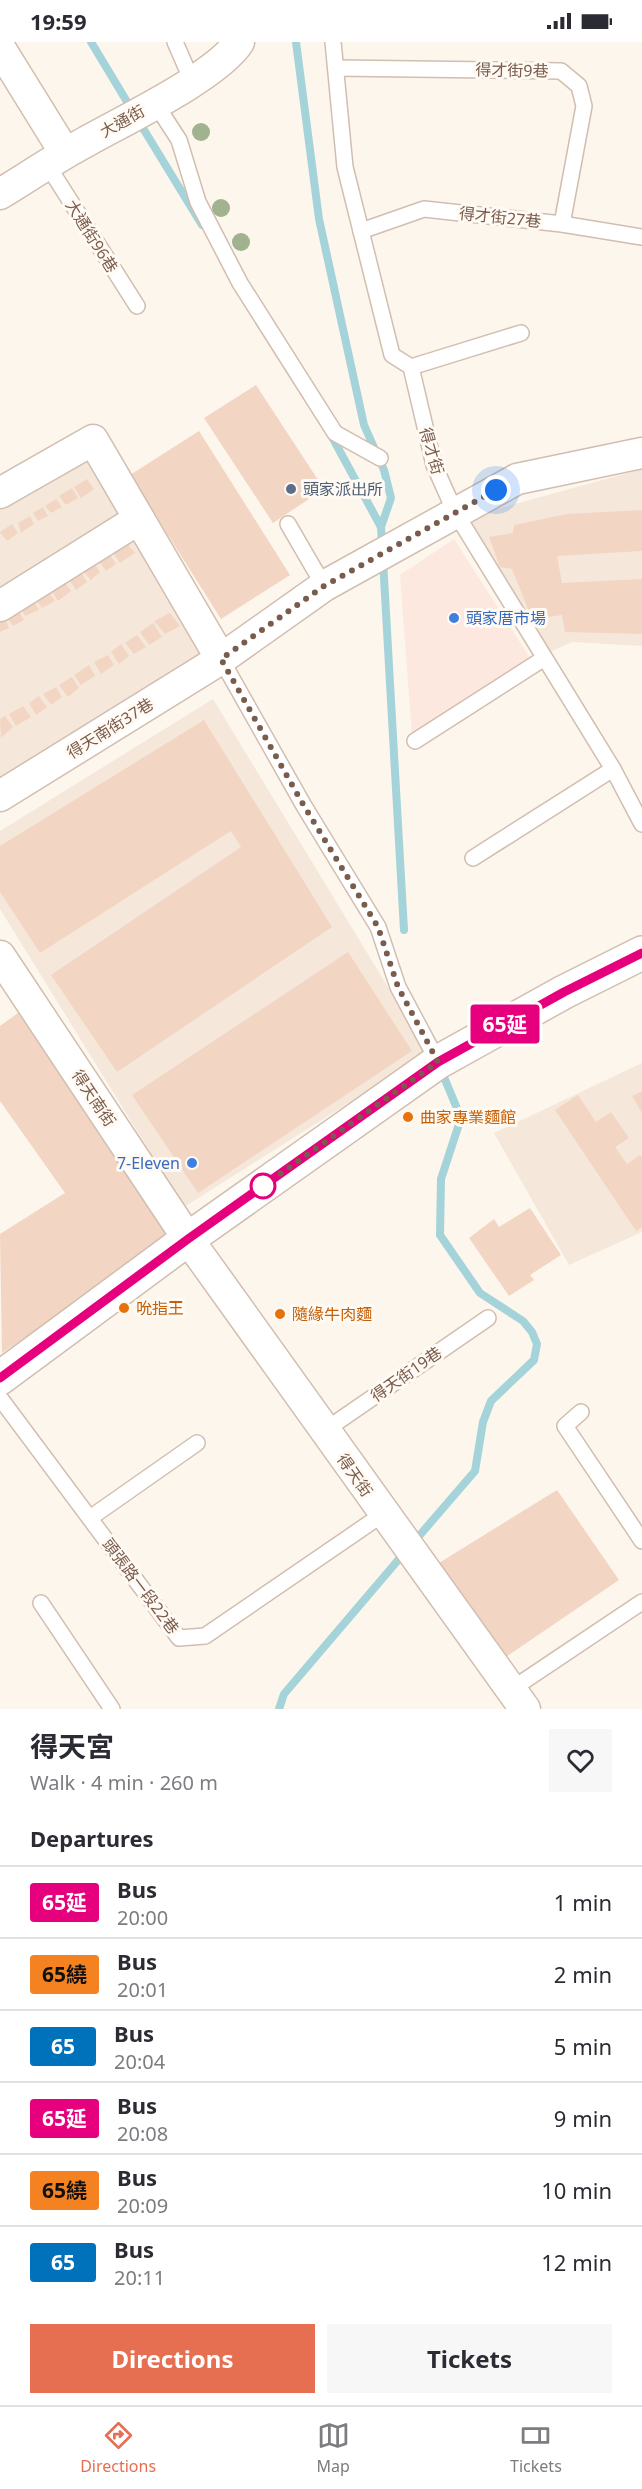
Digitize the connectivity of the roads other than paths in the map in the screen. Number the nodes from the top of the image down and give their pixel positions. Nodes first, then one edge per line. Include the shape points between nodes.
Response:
1 (175, 42) edge
2 (239, 42) edge
3 (333, 42) edge
4 (0, 48) edge
5 (336, 68) junction
6 (192, 81) junction
7 (155, 103) junction
8 (56, 160) junction
9 (0, 194) edge
10 (562, 224) junction
11 (361, 231) junction
12 (642, 237) edge
13 (137, 306) dead end
14 (521, 333) dead end
15 (411, 367) junction
16 (642, 453) edge
17 (380, 458) dead end
18 (0, 493) edge
19 (455, 512) junction
20 (139, 519) junction
21 (288, 524) dead end
22 (324, 586) junction
23 (0, 606) edge
24 (221, 659) junction
25 (543, 659) junction
26 (415, 741) dead end
27 (613, 769) junction
28 (0, 796) edge
29 (642, 824) edge
30 (473, 858) dead end
31 (642, 953) edge
32 (0, 956) edge
33 (438, 1062) junction
34 (188, 1239) junction
35 (488, 1318) dead end
36 (0, 1378) edge
37 (0, 1398) edge
38 (581, 1412) dead end
39 (324, 1431) junction
40 (197, 1443) dead end
41 (383, 1514) junction
42 (90, 1518) junction
43 (642, 1541) edge
44 (642, 1602) edge
45 (41, 1603) dead end
46 (518, 1699) edge
47 (112, 1709) edge

1 - 6 lane
2 - 6 street, 大通街 via 221,61
3 - 5 lane
4 - 8 street
5 - 10 lane, 得才街9巷 via 561,71 579,86 584,105
5 - 11 lane via 345,167
6 - 7 street, 大通街
7 - 8 street, 大通街
7 - 17 lane via 179,140 198,202 240,283 335,434
8 - 9 street, 大通街
8 - 13 lane, 大通街96巷
10 - 11 lane, 得才街27巷 via 424,209
10 - 12 lane, 得才街27巷
11 - 15 lane via 392,355
14 - 15 lane
15 - 19 lane, 得才街 via 434,465
16 - 19 street, 得天南街37巷 via 517,479
18 - 20 street via 93,440
19 - 22 street, 得天南街37巷
19 - 25 lane, 得才街
20 - 23 street
20 - 24 street
21 - 22 lane
22 - 24 street, 得天南街37巷
24 - 28 street, 得天南街37巷
24 - 33 lane via 378,927 398,987
25 - 26 lane
25 - 27 lane, 得才街
27 - 29 lane, 得才街
27 - 30 lane
31 - 33 street
32 - 34 street, 得天南街
33 - 34 street
34 - 36 street
34 - 39 street, 得天街
35 - 39 lane, 得天街19巷
37 - 42 lane, 頭張路一段22巷
38 - 43 lane via 565,1426
39 - 41 street, 得天街
40 - 42 lane
41 - 42 lane, 頭張路一段22巷 via 205,1636 179,1638
41 - 46 street, 得天街
44 - 46 lane
45 - 47 lane

